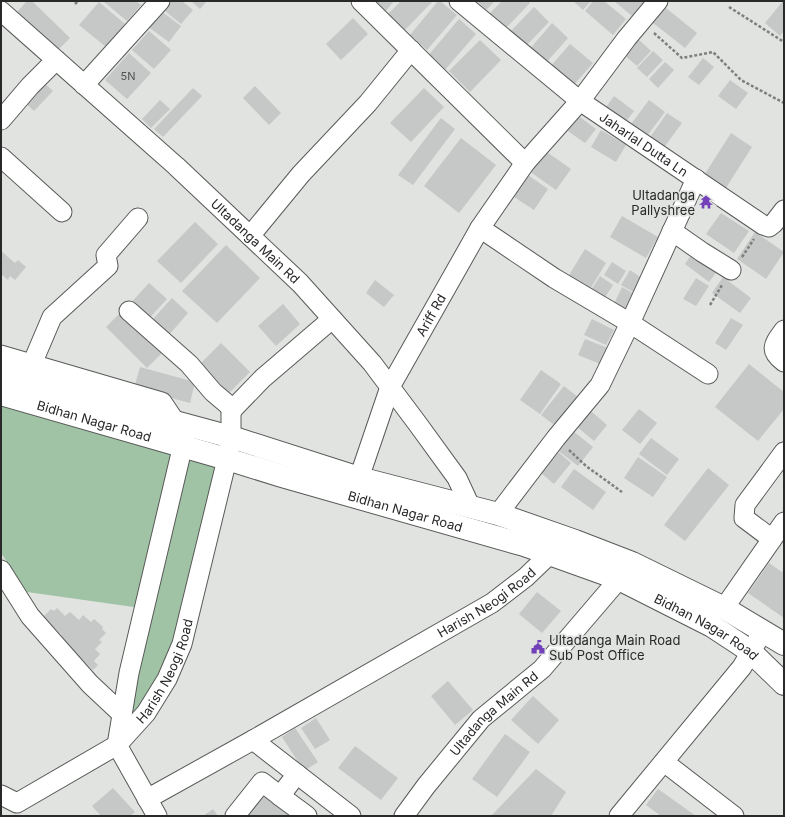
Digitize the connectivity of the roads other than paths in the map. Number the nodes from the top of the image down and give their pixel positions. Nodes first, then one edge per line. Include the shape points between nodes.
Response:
1 (160, 1) edge
2 (361, 1) edge
3 (459, 1) edge
4 (658, 1) edge
5 (1, 11) edge
6 (411, 50) junction
7 (56, 60) junction
8 (84, 85) junction
9 (580, 101) junction
10 (1, 120) edge
11 (1, 157) edge
12 (525, 163) junction
13 (696, 179) junction
14 (784, 210) edge
15 (62, 212) dead end
16 (138, 218) dead end
17 (480, 228) junction
18 (672, 231) junction
19 (250, 236) junction
20 (731, 270) dead end
21 (129, 311) dead end
22 (332, 319) junction
23 (630, 323) junction
24 (784, 330) edge
25 (1, 355) edge
26 (784, 362) edge
27 (32, 364) junction
28 (708, 374) dead end
29 (1, 375) edge
30 (390, 387) junction
31 (4, 396) edge
32 (233, 409) junction
33 (182, 432) junction
34 (231, 438) junction
35 (784, 452) edge
36 (227, 459) junction
37 (359, 478) junction
38 (470, 506) junction
39 (498, 514) junction
40 (784, 522) edge
41 (772, 539) junction
42 (550, 554) junction
43 (1, 570) edge
44 (619, 579) junction
45 (724, 608) junction
46 (763, 631) junction
47 (784, 644) edge
48 (750, 651) junction
49 (784, 684) edge
50 (122, 714) junction
51 (252, 740) junction
52 (117, 746) junction
53 (664, 762) junction
54 (297, 774) junction
55 (34, 793) junction
56 (1, 795) edge
57 (280, 796) junction
58 (152, 811) edge
59 (344, 814) edge
60 (18, 816) edge
61 (235, 816) edge
62 (307, 816) edge
63 (404, 816) edge
64 (619, 816) edge
65 (734, 816) edge

1 - 8 street
2 - 6 street
3 - 9 street, Jaharlal Dutta Ln
4 - 9 street, Ariff Rd
5 - 7 street, Ultadanga Main Rd
6 - 12 street
6 - 19 street via 368,103 301,174
7 - 8 street, Ultadanga Main Rd
7 - 10 street
8 - 19 street, Ultadanga Main Rd
9 - 12 street, Ariff Rd
9 - 13 street, Jaharlal Dutta Ln
11 - 15 street
12 - 17 street, Ariff Rd
13 - 14 street, Jaharlal Dutta Ln via 769,227
13 - 18 street
16 - 27 street via 106,255 108,266 52,317
17 - 23 street via 554,278
17 - 30 street, Ariff Rd
18 - 20 street
18 - 23 street
19 - 22 street, Ultadanga Main Rd via 300,283
21 - 32 street via 189,364 213,392
22 - 30 street, Ultadanga Main Rd
22 - 32 street via 263,378
23 - 28 street
23 - 39 street via 600,385
24 - 26 street via 774,343 773,350
25 - 27 street
27 - 33 street via 162,402
29 - 33 main road, Bidhan Nagar Road
30 - 37 street, Ariff Rd
30 - 38 street, Ultadanga Main Rd via 457,478
31 - 33 main road, Bidhan Nagar Road
32 - 34 street, Harish Neogi Road
33 - 34 main road, Bidhan Nagar Road
33 - 36 main road, Bidhan Nagar Road
33 - 50 street
34 - 36 street, Harish Neogi Road
34 - 37 main road, Bidhan Nagar Road
35 - 41 street via 744,505 744,518
36 - 42 main road, Bidhan Nagar Road
36 - 52 street, Harish Neogi Road via 182,644 168,679 149,708
37 - 38 main road, Bidhan Nagar Road
38 - 39 main road, Bidhan Nagar Road
39 - 45 main road, Bidhan Nagar Road via 632,563
40 - 41 street
41 - 45 street
42 - 44 main road, Bidhan Nagar Road
42 - 51 street, Harish Neogi Road via 526,577 492,602
43 - 50 street, Harish Neogi Road via 30,616 90,684
44 - 48 main road, Bidhan Nagar Road via 712,626
44 - 63 street, Ultadanga Main Rd via 542,669 481,719
45 - 46 main road, Bidhan Nagar Road
46 - 47 main road, Bidhan Nagar Road
46 - 48 street
48 - 49 main road, Bidhan Nagar Road
48 - 53 street via 742,667
50 - 52 street
51 - 54 street
51 - 58 street, Harish Neogi Road
52 - 55 street, Harish Neogi Road
52 - 58 street
53 - 64 street
53 - 65 street
54 - 57 street
54 - 59 street
55 - 56 street, Harish Neogi Road via 17,802
55 - 60 street
57 - 61 street via 262,782
57 - 62 street

